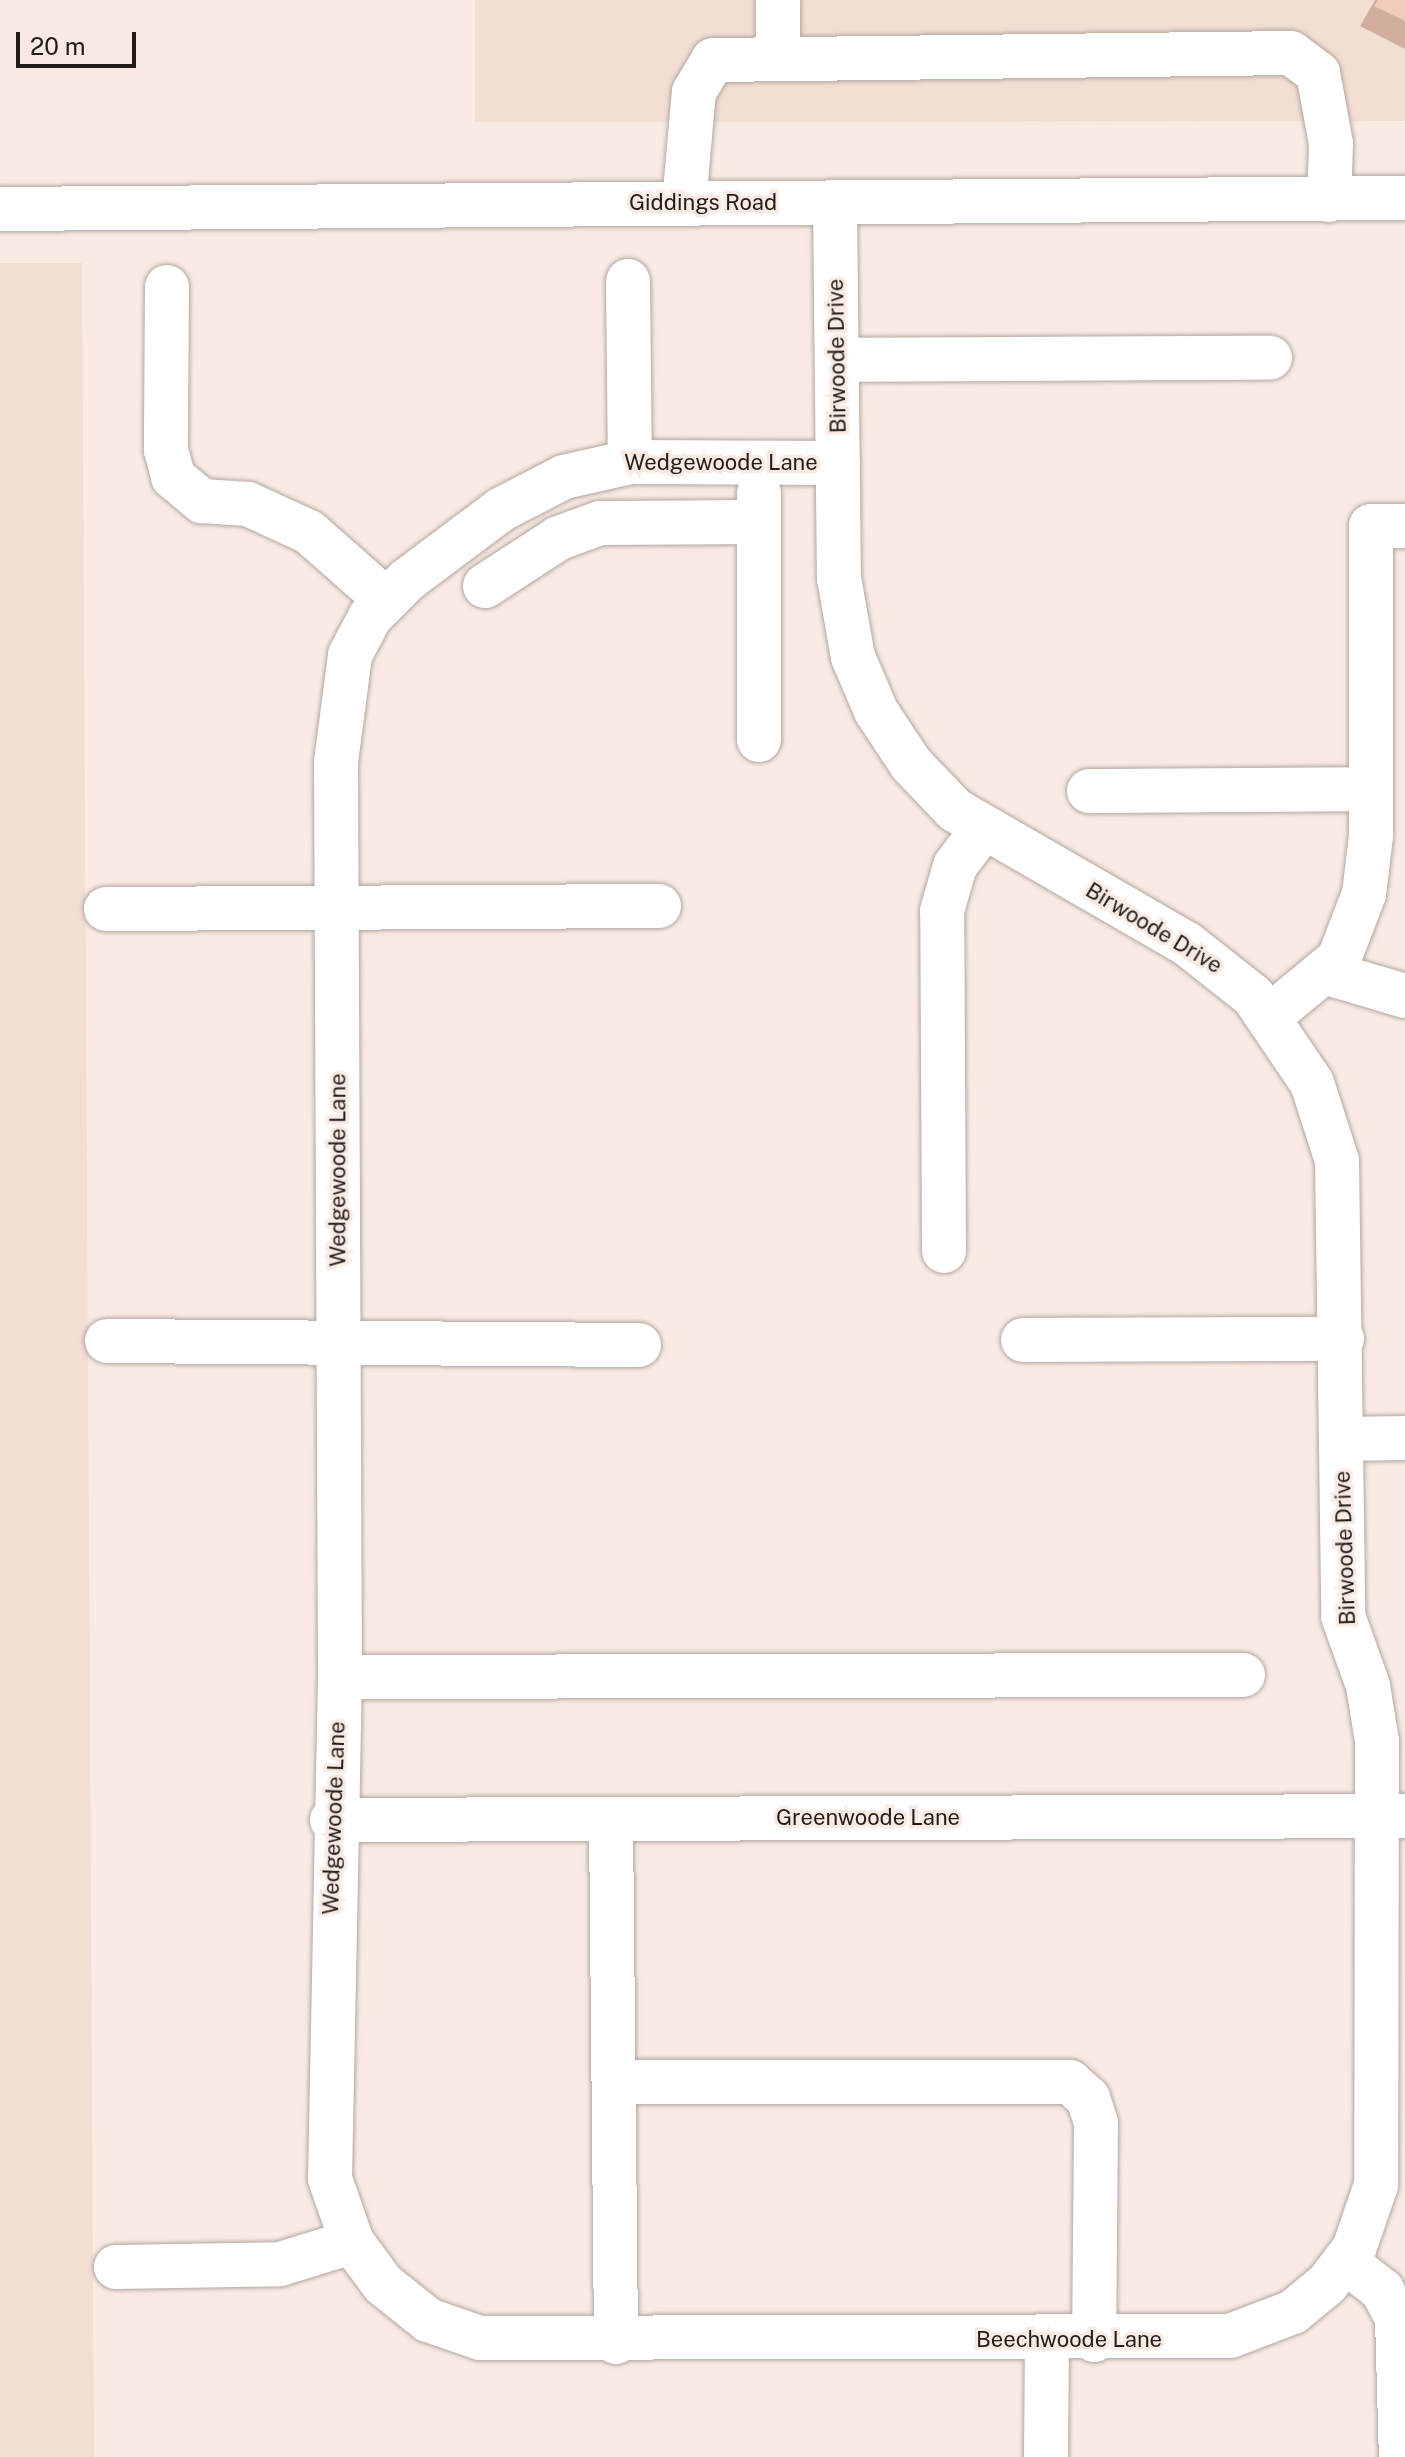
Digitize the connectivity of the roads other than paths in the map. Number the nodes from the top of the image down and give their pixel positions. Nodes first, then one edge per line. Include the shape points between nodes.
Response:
1 (778, 0) edge
2 (778, 56) junction
3 (1405, 198) edge
4 (1329, 200) junction
5 (684, 203) junction
6 (835, 203) junction
7 (0, 209) edge
8 (628, 281) dead end
9 (167, 287) dead end
10 (1270, 358) dead end
11 (837, 360) junction
12 (630, 462) junction
13 (759, 462) junction
14 (838, 463) junction
15 (759, 522) junction
16 (1405, 526) edge
17 (485, 586) dead end
18 (385, 599) junction
19 (759, 740) dead end
20 (1371, 789) junction
21 (1089, 791) dead end
22 (982, 830) junction
23 (659, 906) dead end
24 (336, 908) junction
25 (106, 909) dead end
26 (1327, 973) junction
27 (1405, 996) edge
28 (1270, 1016) junction
29 (944, 1251) dead end
30 (1342, 1339) junction
31 (1023, 1340) dead end
32 (107, 1341) dead end
33 (338, 1343) junction
34 (639, 1345) dead end
35 (1405, 1438) edge
36 (1342, 1439) junction
37 (1243, 1675) dead end
38 (340, 1677) junction
39 (1391, 1816) edge
40 (611, 1819) junction
41 (332, 1820) junction
42 (614, 2082) junction
43 (1391, 2113) edge
44 (352, 2242) junction
45 (1346, 2262) junction
46 (116, 2267) dead end
47 (1047, 2340) junction
48 (1094, 2340) junction
49 (616, 2342) junction
50 (1046, 2457) edge
51 (1401, 2457) edge

1 - 2 street
2 - 4 street via 1291,53 1318,73 1331,144
2 - 5 street via 713,60 694,92
3 - 4 street, Giddings Road
4 - 6 street, Giddings Road
5 - 6 street, Giddings Road
5 - 7 street, Giddings Road
6 - 11 street, Birwoode Drive
8 - 12 street
9 - 18 street via 166,450 173,477 202,501 248,504 309,532
10 - 11 street
11 - 14 street, Birwoode Drive
12 - 13 street, Wedgewoode Lane
12 - 18 street, Wedgewoode Lane via 587,469 521,497
13 - 14 street, Wedgewoode Lane
13 - 15 street
14 - 22 street, Birwoode Drive via 841,604 863,682 911,764
15 - 17 street via 600,523 559,538
15 - 19 street
16 - 20 street via 1371,526
18 - 24 street, Wedgewoode Lane via 358,636 340,695
20 - 21 street
20 - 26 street via 1364,894
22 - 28 street, Birwoode Drive via 1187,944
22 - 29 street via 955,866 942,911
23 - 24 street
24 - 25 street
24 - 33 street, Wedgewoode Lane
26 - 27 street
26 - 28 street
28 - 30 street, Birwoode Drive via 1312,1083 1337,1161
30 - 31 street
30 - 36 street, Birwoode Drive
32 - 33 street
33 - 34 street
33 - 38 street, Wedgewoode Lane
35 - 36 street
36 - 39 street, Birwoode Drive via 1343,1616 1368,1686
37 - 38 street
38 - 41 street, Wedgewoode Lane
39 - 40 street, Greenwoode Lane
39 - 43 street, Beechwoode Lane
40 - 41 street, Greenwoode Lane
40 - 42 street
41 - 44 street, Wedgewoode Lane via 326,2145 334,2200
42 - 48 street via 1070,2082 1088,2098 1096,2123
42 - 49 street
43 - 45 street, Beechwoode Lane via 1373,2198
44 - 46 street via 280,2264
44 - 49 street, Beechwoode Lane via 405,2304 453,2331 505,2341
45 - 48 street, Beechwoode Lane via 1310,2300 1256,2330 1199,2339
45 - 51 street via 1382,2290 1397,2318
47 - 48 street, Beechwoode Lane
47 - 49 street, Beechwoode Lane
47 - 50 street

